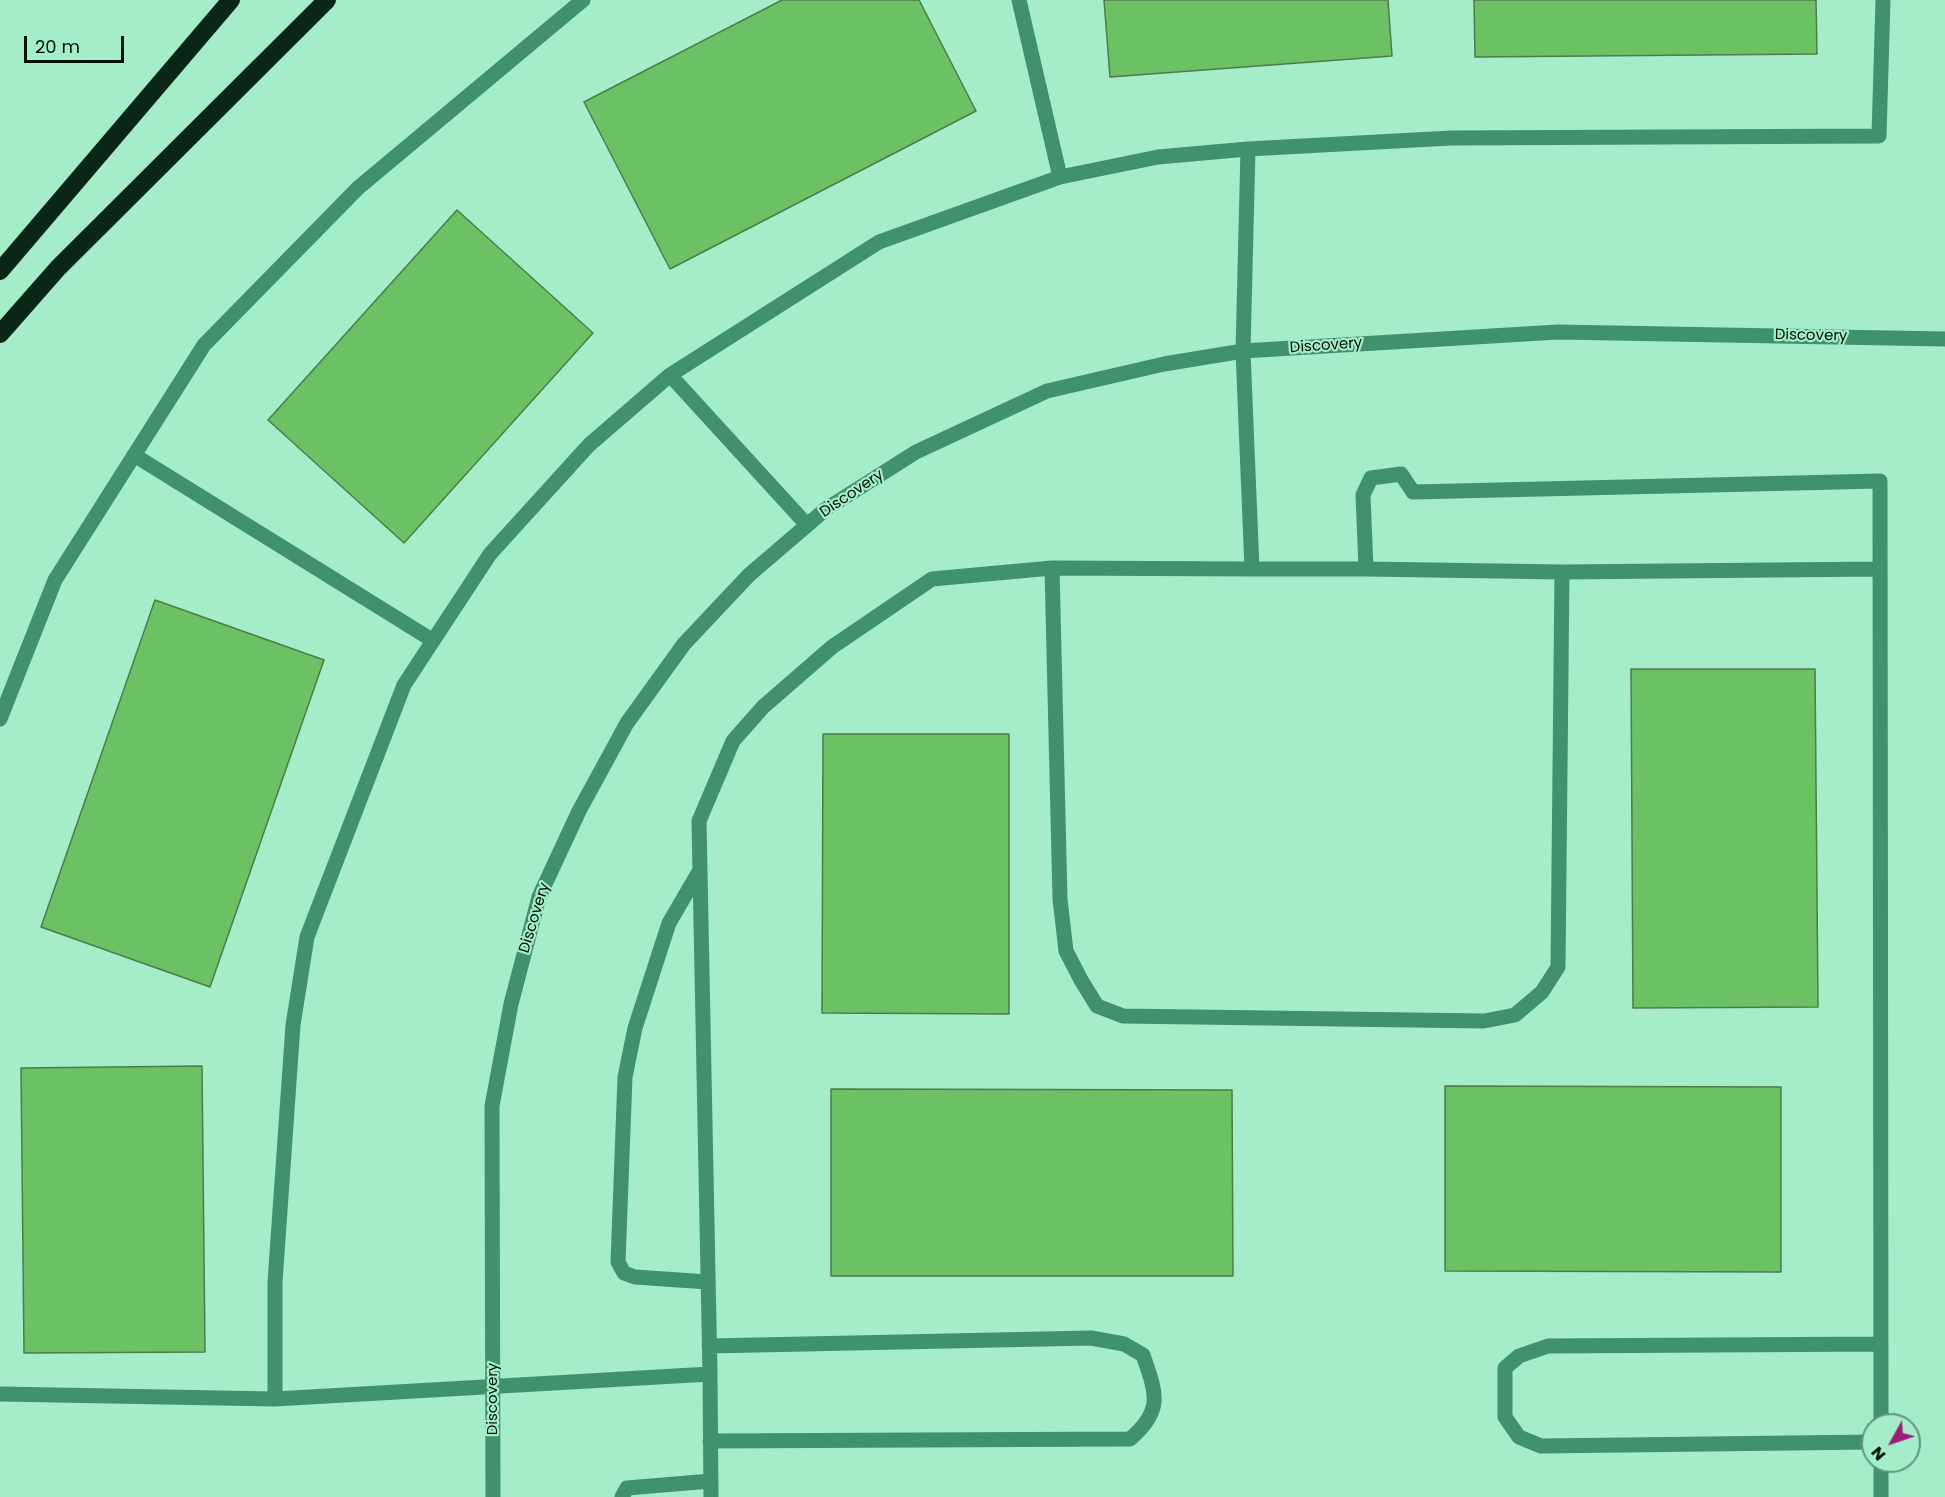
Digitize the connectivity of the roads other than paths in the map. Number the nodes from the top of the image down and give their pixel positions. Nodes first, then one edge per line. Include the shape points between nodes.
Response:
1 (231, 0) edge
2 (327, 0) edge
3 (583, 0) edge
4 (1019, 0) edge
5 (1883, 0) edge
6 (1248, 149) junction
7 (1060, 177) junction
8 (0, 271) edge
9 (0, 334) edge
10 (1945, 339) edge
11 (1243, 351) junction
12 (670, 375) junction
13 (134, 455) junction
14 (807, 525) junction
15 (1052, 568) junction
16 (1880, 568) junction
17 (1252, 569) junction
18 (1365, 569) junction
19 (1562, 572) junction
20 (432, 640) junction
21 (0, 719) edge
22 (701, 870) junction
23 (708, 1282) junction
24 (1881, 1344) junction
25 (709, 1346) junction
26 (710, 1374) junction
27 (493, 1388) junction
28 (0, 1394) edge
29 (275, 1399) junction
30 (1881, 1413) edge
31 (710, 1441) junction
32 (1861, 1442) edge
33 (1881, 1473) edge
34 (711, 1489) edge
35 (493, 1497) edge
36 (622, 1497) edge
37 (1881, 1497) edge

1 - 8 highway
2 - 9 highway via 58,268
3 - 13 street via 358,188 204,345
4 - 7 street
5 - 6 street via 1879,136 1451,138
6 - 7 street via 1158,157
6 - 11 street
7 - 12 street via 879,242
10 - 11 street, Discovery via 1558,332
11 - 14 street, Discovery via 1164,364 1047,391 916,452
11 - 17 street
12 - 14 street
12 - 20 street via 589,445 490,554
13 - 20 street
13 - 21 street via 55,580
14 - 27 street, Discovery via 749,576 684,644 627,723 579,811 539,897 511,1004 492,1106
15 - 17 street
15 - 19 street via 1062,916 1066,951 1097,1006 1124,1016 1484,1022 1515,1015 1542,992 1558,967
15 - 22 street via 932,579 831,647 763,707 733,741 699,822
16 - 18 street via 1880,481 1413,492 1401,474 1371,478 1363,495
16 - 19 street
16 - 24 street
17 - 18 street
18 - 19 street
20 - 29 street via 404,685 308,937 293,1025 275,1282
22 - 23 street
22 - 23 street via 669,923 634,1028 625,1077 618,1262 624,1273 635,1277
23 - 25 street
24 - 30 street
24 - 32 street via 1548,1346 1519,1356 1505,1368 1505,1417 1519,1437 1541,1446
25 - 26 street
25 - 31 street via 1091,1338 1124,1344 1143,1355 1155,1401 1148,1424 1130,1439
26 - 27 street
26 - 31 street
27 - 29 street
27 - 35 street, Discovery
28 - 29 street
31 - 34 street
33 - 37 street
34 - 36 street via 645,1485 627,1488

